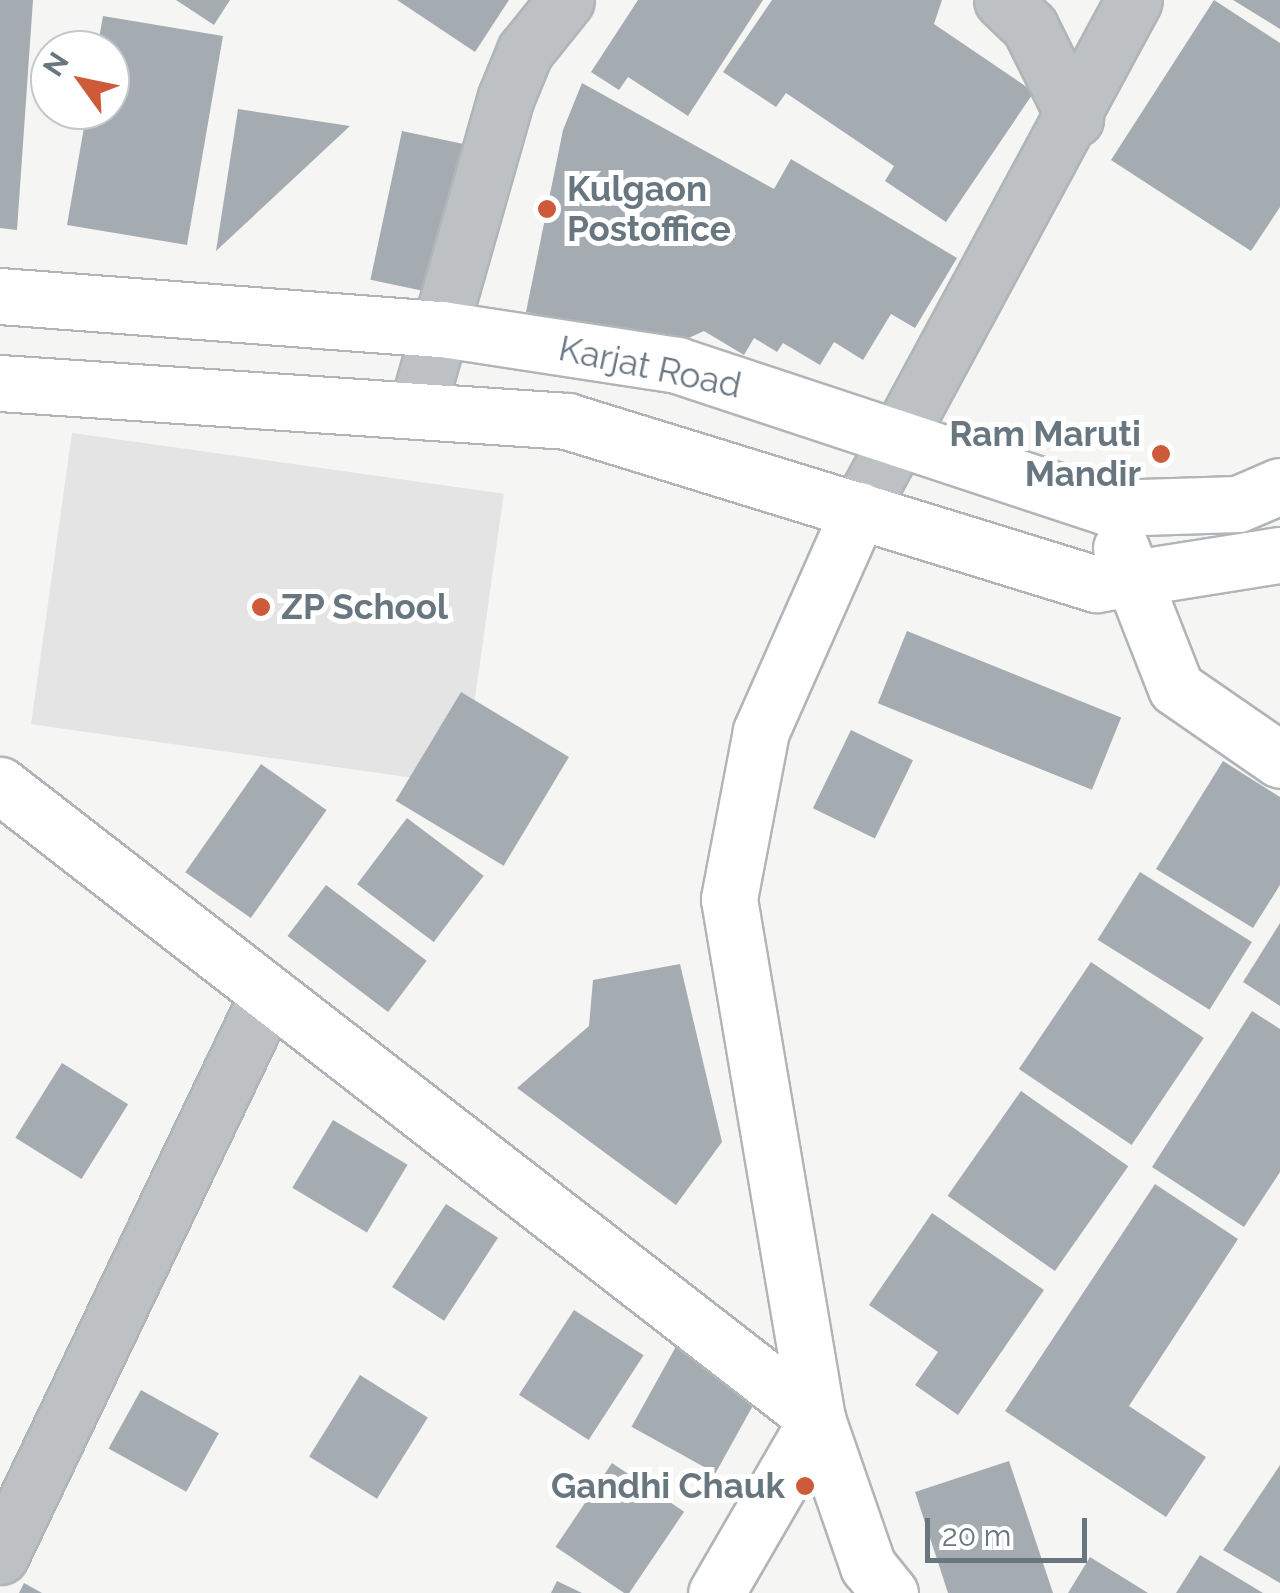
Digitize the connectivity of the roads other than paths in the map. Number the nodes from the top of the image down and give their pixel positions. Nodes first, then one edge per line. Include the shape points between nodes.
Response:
1 (1002, 0) edge
2 (1134, 0) edge
3 (570, 1) edge
4 (1075, 118) junction
5 (0, 296) edge
6 (442, 329) junction
7 (0, 383) edge
8 (417, 409) junction
9 (900, 434) junction
10 (1280, 486) edge
11 (1110, 508) junction
12 (858, 510) junction
13 (1280, 555) edge
14 (1131, 580) junction
15 (1280, 760) edge
16 (0, 784) edge
17 (268, 994) junction
18 (817, 1419) junction
19 (0, 1556) edge
20 (716, 1593) edge
21 (890, 1593) edge

1 - 4 street via 1030,27
2 - 4 street
3 - 6 street via 525,52 506,97
4 - 9 street
5 - 6 street, Karjat Road
6 - 8 street
6 - 9 street, Karjat Road via 677,365
7 - 8 street, Karjat Road
8 - 12 street, Karjat Road via 567,422
9 - 11 street, Karjat Road
9 - 12 street
10 - 11 street, Karjat Road via 1238,504
11 - 14 street
12 - 14 street, Karjat Road via 1096,584
12 - 18 street via 761,732 744,784 729,899
13 - 14 street, Karjat Road
14 - 15 street via 1176,688
16 - 17 street
17 - 18 street
17 - 19 street
18 - 20 street
18 - 21 street via 868,1566

